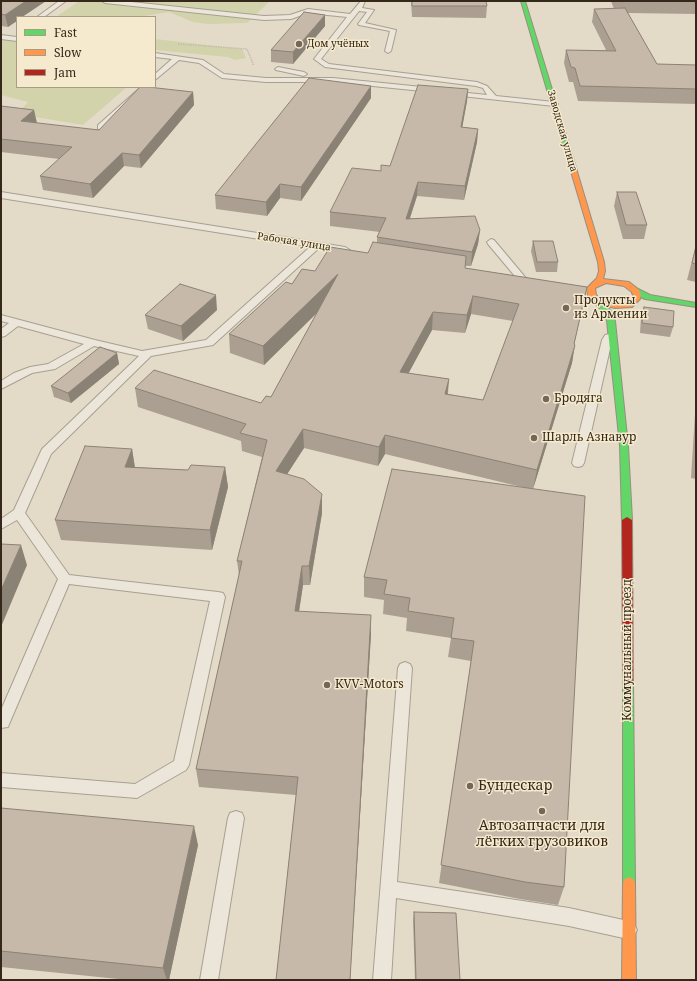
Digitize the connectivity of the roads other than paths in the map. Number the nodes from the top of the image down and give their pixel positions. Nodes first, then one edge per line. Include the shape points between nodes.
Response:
1 (63, 1) edge
2 (104, 1) edge
3 (523, 1) edge
4 (363, 2) edge
5 (357, 9) junction
6 (41, 16) edge
7 (351, 16) junction
8 (1, 37) edge
9 (16, 39) edge
10 (388, 51) dead end
11 (156, 55) edge
12 (177, 58) junction
13 (278, 69) road end
14 (156, 77) edge
15 (333, 80) junction
16 (144, 88) edge
17 (493, 97) junction
18 (554, 104) junction
19 (101, 127) edge
20 (1, 196) edge
21 (491, 242) dead end
22 (316, 246) junction
23 (354, 252) edge
24 (601, 262) junction
25 (506, 277) edge
26 (626, 284) junction
27 (594, 285) junction
28 (635, 291) junction
29 (596, 300) junction
30 (668, 301) junction
31 (631, 304) junction
32 (696, 305) edge
33 (1, 318) edge
34 (16, 322) junction
35 (612, 327) junction
36 (1, 334) edge
37 (93, 342) junction
38 (147, 354) junction
39 (1, 386) edge
40 (578, 463) dead end
41 (19, 514) junction
42 (1, 525) edge
43 (65, 579) junction
44 (405, 668) dead end
45 (3, 722) dead end
46 (1, 780) edge
47 (236, 818) dead end
48 (388, 889) junction
49 (629, 930) junction
50 (208, 980) edge
51 (382, 980) edge
52 (629, 980) edge

1 - 6 lane
2 - 7 lane via 264,18 291,17 308,11
3 - 18 street, Заводская улица
4 - 5 lane
5 - 7 lane
5 - 10 lane via 371,10 360,24 393,30
7 - 17 lane via 317,59 327,66 477,84 485,87
8 - 9 lane
11 - 12 lane
12 - 14 lane
12 - 15 lane via 201,61 222,76 266,80
13 - 15 lane
15 - 17 lane
16 - 19 lane
17 - 18 lane
18 - 24 street, Заводская улица
20 - 22 lane, Рабочая улица
21 - 25 lane via 522,280
22 - 23 lane, Рабочая улица
22 - 38 lane via 209,343
24 - 26 street, Заводская улица via 610,275
24 - 27 street, Заводская улица via 600,279
26 - 27 street via 605,281
26 - 28 street, Заводская улица
27 - 29 street via 590,292
28 - 30 street, Заводская улица
28 - 31 street via 637,295
29 - 31 street via 608,305
29 - 35 street, Коммунальный проезд via 608,313
30 - 31 street via 650,300
30 - 32 street
31 - 35 street via 615,314
33 - 34 lane
34 - 36 lane
34 - 37 lane
35 - 40 lane
35 - 49 street, Коммунальный проезд via 624,446 627,523
37 - 38 lane
37 - 39 lane via 52,368 30,370
38 - 41 lane via 46,452
41 - 42 lane
41 - 43 lane
43 - 45 lane
43 - 46 lane via 218,596 181,765 137,791
44 - 48 lane
47 - 50 lane
48 - 49 lane via 569,917
48 - 51 lane
49 - 52 street, Коммунальный проезд

